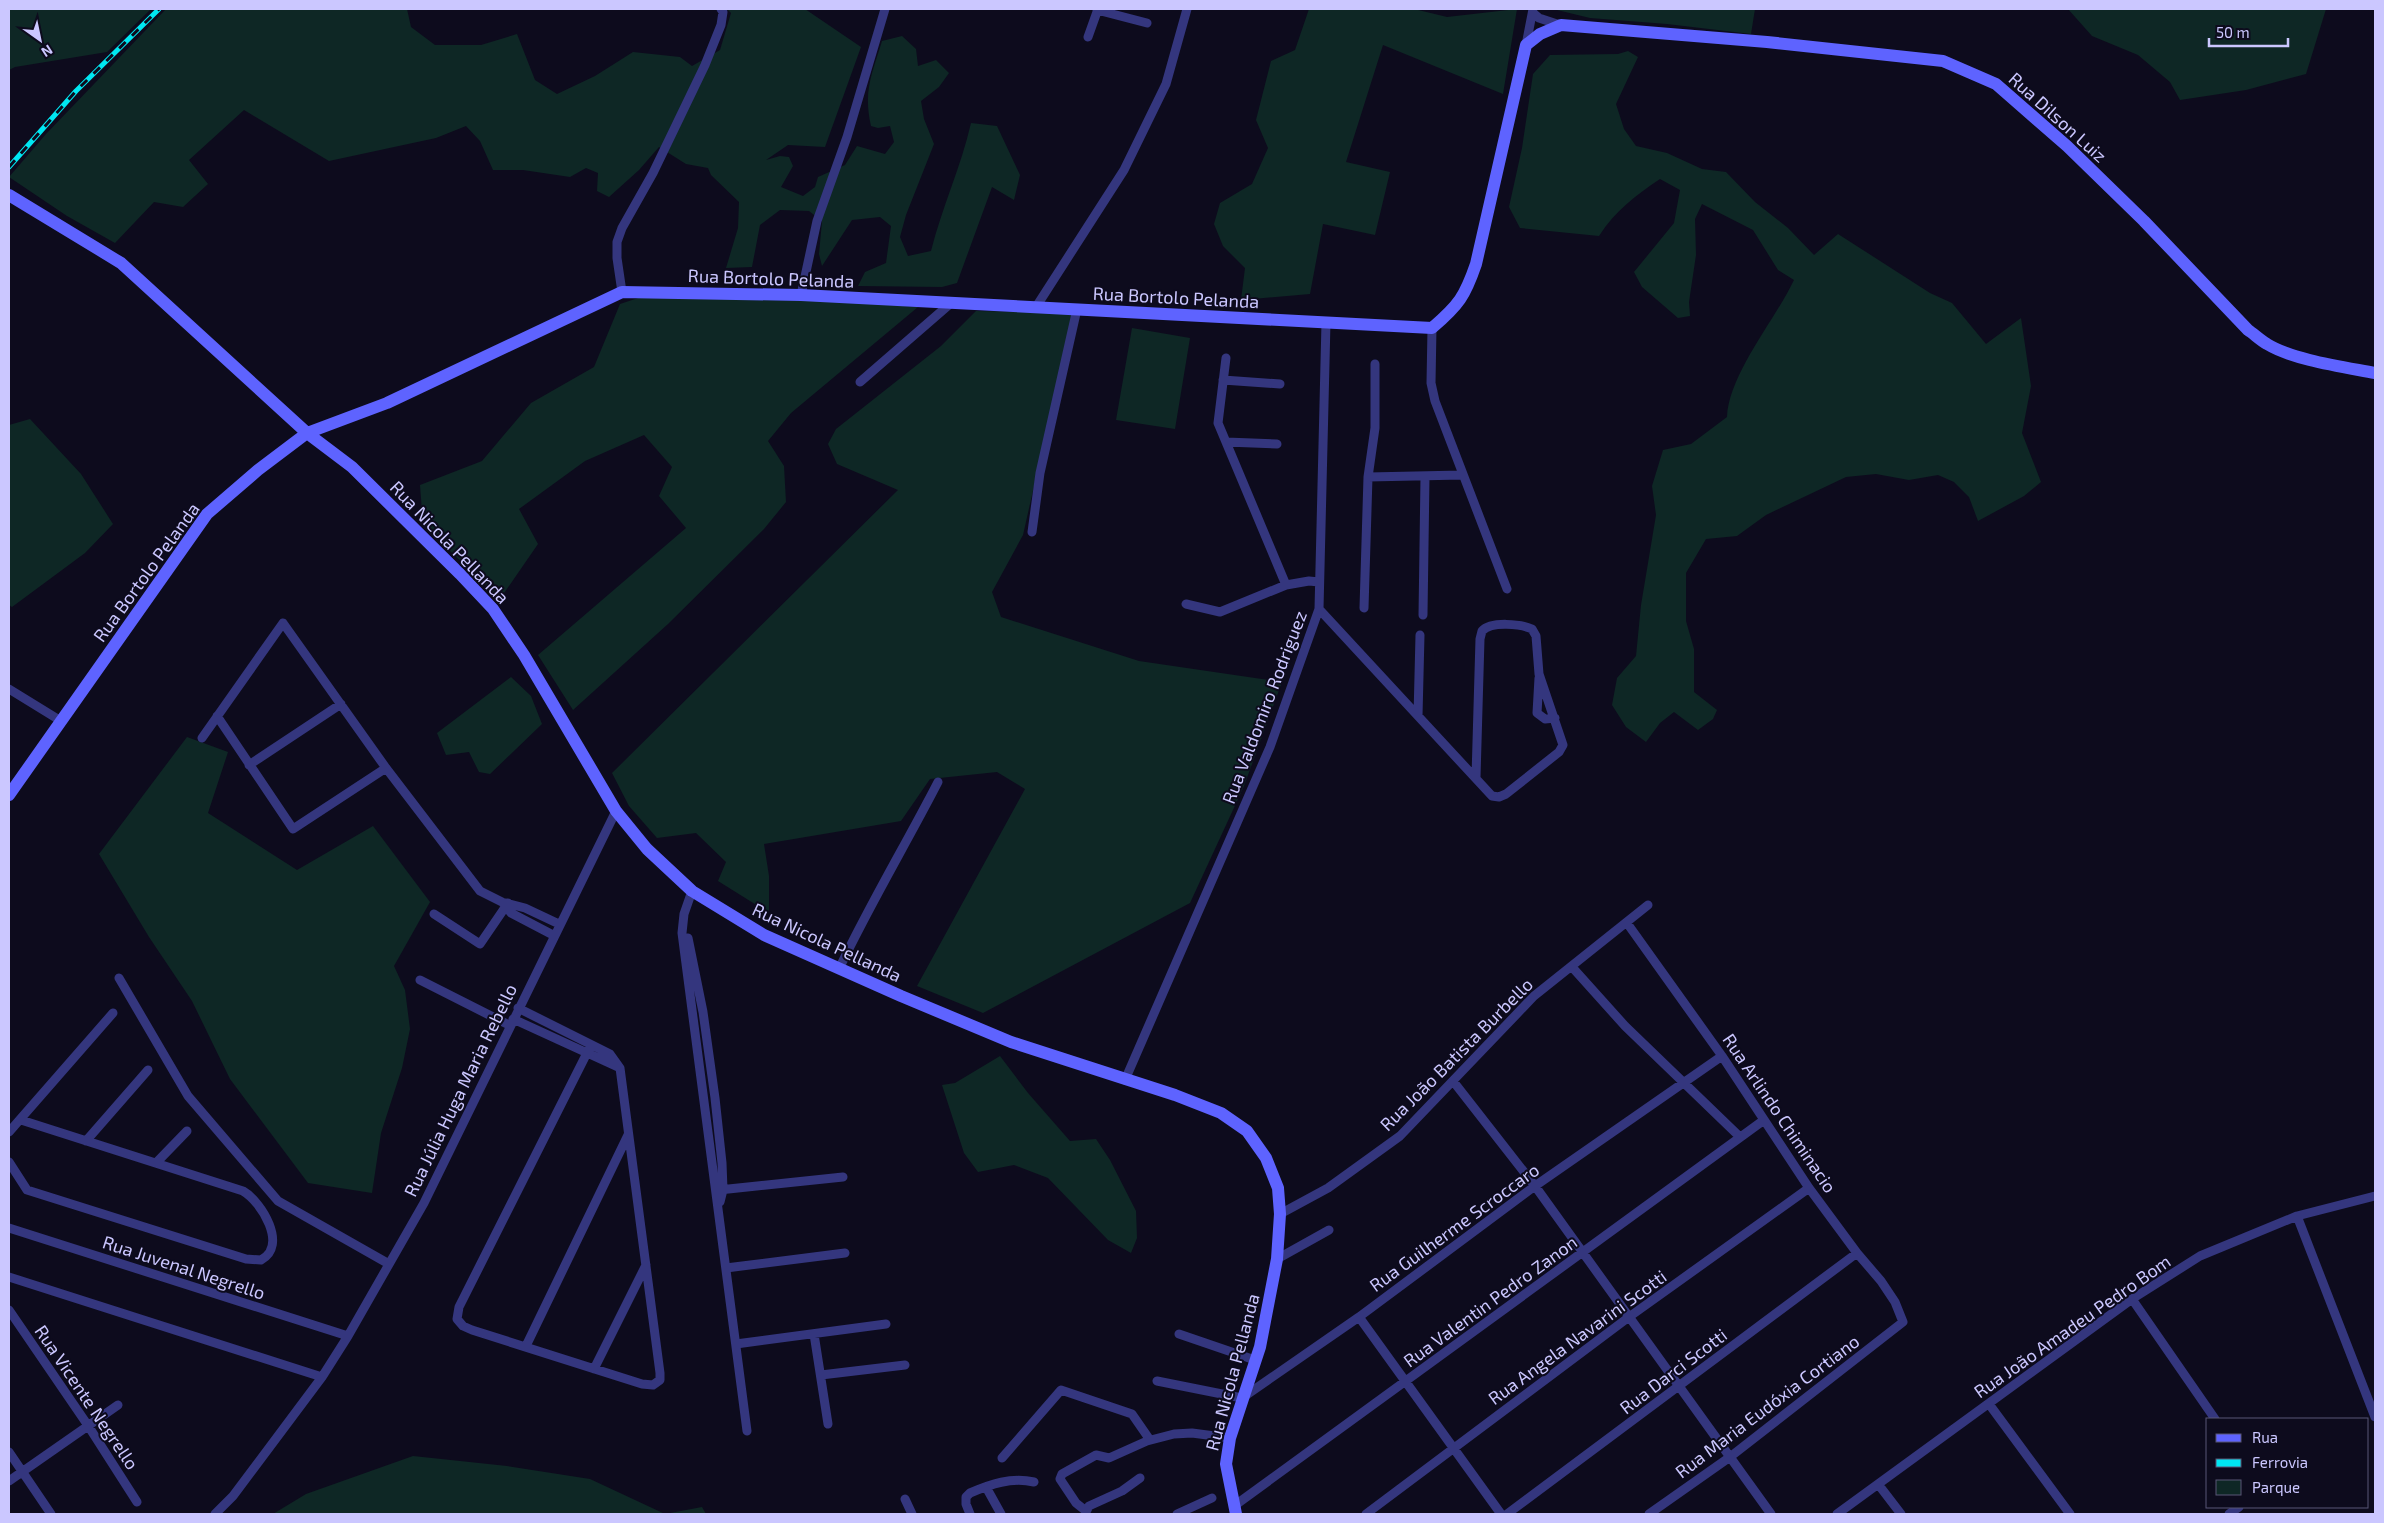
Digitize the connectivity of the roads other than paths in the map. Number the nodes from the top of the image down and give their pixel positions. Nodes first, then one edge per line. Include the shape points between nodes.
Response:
1 (721, 9) edge
2 (885, 9) edge
3 (1097, 9) edge
4 (1188, 9) edge
5 (1533, 11) edge
6 (1147, 23) dead end
7 (1561, 25) junction
8 (1088, 37) dead end
9 (1526, 45) junction
10 (9, 195) edge
11 (622, 292) junction
12 (801, 295) junction
13 (951, 303) junction
14 (1036, 307) junction
15 (1077, 309) junction
16 (1326, 322) junction
17 (1432, 328) junction
18 (1226, 358) dead end
19 (1375, 364) dead end
20 (2375, 373) edge
21 (1223, 380) junction
22 (860, 382) dead end
23 (1280, 384) dead end
24 (307, 433) junction
25 (1226, 442) junction
26 (1277, 444) dead end
27 (1462, 475) junction
28 (1368, 477) junction
29 (1424, 477) junction
30 (1032, 532) dead end
31 (1319, 582) junction
32 (1286, 585) junction
33 (1507, 589) dead end
34 (1186, 604) dead end
35 (1364, 608) dead end
36 (1319, 609) junction
37 (1423, 615) dead end
38 (1420, 635) dead end
39 (1539, 674) junction
40 (9, 689) edge
41 (341, 704) junction
42 (217, 716) junction
43 (1418, 716) junction
44 (1555, 718) junction
45 (61, 722) junction
46 (202, 738) dead end
47 (249, 765) junction
48 (386, 768) junction
49 (1476, 777) junction
50 (938, 782) dead end
51 (9, 795) edge
52 (616, 811) junction
53 (692, 891) junction
54 (505, 904) junction
55 (1648, 905) dead end
56 (434, 914) dead end
57 (1627, 923) junction
58 (559, 924) junction
59 (554, 935) junction
60 (687, 954) junction
61 (840, 967) junction
62 (1572, 967) junction
63 (119, 978) dead end
64 (420, 980) dead end
65 (518, 1008) junction
66 (113, 1013) dead end
67 (511, 1022) junction
68 (591, 1044) junction
69 (696, 1044) junction
70 (707, 1044) junction
71 (586, 1053) junction
72 (1722, 1056) junction
73 (620, 1068) junction
74 (148, 1070) dead end
75 (1125, 1080) junction
76 (1453, 1081) junction
77 (1686, 1082) junction
78 (704, 1098) junction
79 (715, 1098) junction
80 (21, 1120) junction
81 (1764, 1120) junction
82 (187, 1131) dead end
83 (9, 1132) edge
84 (629, 1134) junction
85 (1740, 1138) junction
86 (86, 1141) junction
87 (9, 1162) edge
88 (156, 1163) junction
89 (843, 1177) dead end
90 (1535, 1186) junction
91 (1809, 1188) junction
92 (720, 1190) junction
93 (2375, 1196) edge
94 (1280, 1214) junction
95 (2297, 1216) junction
96 (9, 1228) edge
97 (1329, 1230) dead end
98 (845, 1253) dead end
99 (1857, 1253) junction
100 (1583, 1254) junction
101 (1277, 1259) junction
102 (389, 1264) junction
103 (646, 1264) junction
104 (726, 1268) junction
105 (9, 1277) edge
106 (2132, 1299) junction
107 (9, 1310) edge
108 (1359, 1317) junction
109 (1629, 1317) junction
110 (1903, 1322) joint
111 (886, 1324) dead end
112 (814, 1334) junction
113 (1179, 1334) dead end
114 (348, 1336) junction
115 (736, 1344) junction
116 (526, 1346) junction
117 (1255, 1360) junction
118 (905, 1365) dead end
119 (594, 1369) junction
120 (821, 1375) junction
121 (322, 1377) junction
122 (1158, 1381) dead end
123 (1406, 1383) junction
124 (1679, 1387) junction
125 (1242, 1398) junction
126 (1989, 1404) junction
127 (118, 1406) dead end
128 (2375, 1414) edge
129 (2213, 1418) edge
130 (828, 1424) dead end
131 (88, 1426) junction
132 (747, 1431) dead end
133 (1230, 1438) junction
134 (1150, 1440) junction
135 (1454, 1449) junction
136 (9, 1452) edge
137 (1730, 1457) junction
138 (1002, 1458) dead end
139 (22, 1472) junction
140 (1140, 1478) dead end
141 (9, 1481) edge
142 (1034, 1482) dead end
143 (1878, 1484) junction
144 (986, 1487) junction
145 (1212, 1498) dead end
146 (905, 1499) dead end
147 (137, 1502) dead end
148 (1235, 1510) edge
149 (1085, 1513) edge
150 (51, 1514) edge
151 (215, 1514) edge
152 (912, 1514) edge
153 (970, 1514) edge
154 (1001, 1514) edge
155 (1176, 1514) edge
156 (1366, 1514) edge
157 (1501, 1514) edge
158 (1507, 1514) edge
159 (1649, 1514) edge
160 (1772, 1514) edge
161 (1837, 1514) edge
162 (1901, 1514) edge
163 (2070, 1514) edge

1 - 11 street via 721,25 705,65 617,242
2 - 12 street via 847,137 817,221
3 - 6 street
3 - 8 street
4 - 14 street via 1166,84 1124,170
5 - 7 street via 1547,22
5 - 9 street
7 - 9 street via 1540,34
7 - 20 street, Rua Dilson Luiz via 1943,61 1996,84 2060,139 2248,330 2267,344 2328,364
9 - 17 street via 1476,264 1466,293
10 - 24 street, Rua Nicola Pellanda via 121,263
11 - 12 street, Rua Bortolo Pelanda
11 - 24 street, Rua Bortolo Pelanda via 387,403
12 - 13 street, Rua Bortolo Pelanda
13 - 14 street, Rua Bortolo Pelanda
13 - 22 street
14 - 15 street, Rua Bortolo Pelanda
15 - 16 street, Rua Bortolo Pelanda
15 - 30 street via 1040,473
16 - 17 street, Rua Bortolo Pelanda
16 - 31 street, Rua Valdomiro Rodriguez
17 - 27 street via 1432,391
18 - 21 street
19 - 28 street via 1375,428
21 - 23 street
21 - 25 street via 1218,423
24 - 45 street, Rua Bortolo Pelanda via 207,514
24 - 52 street, Rua Nicola Pellanda via 352,467 493,609 524,655
25 - 26 street
25 - 32 street
27 - 29 street
27 - 33 street
28 - 29 street
28 - 35 street
29 - 37 street
31 - 32 street
31 - 36 street, Rua Valdomiro Rodriguez
32 - 34 street via 1220,612
36 - 43 street
36 - 75 street, Rua Valdomiro Rodriguez via 1270,747
38 - 43 street
39 - 44 street
39 - 44 street via 1537,713 1545,719
39 - 49 street via 1536,636 1532,630 1521,626 1484,629 1480,639
40 - 45 street
41 - 42 street via 283,622
41 - 47 street
41 - 48 street
42 - 46 street
42 - 47 street
43 - 49 street
44 - 49 street via 1563,742 1560,752 1502,796 1492,796
45 - 51 street, Rua Bortolo Pelanda
47 - 48 street via 293,829
48 - 54 street via 480,892
50 - 61 street
52 - 53 street, Rua Nicola Pellanda via 646,849
52 - 58 street, Rua Júlia Huga Maria Rebello
53 - 60 street via 683,918
53 - 61 street, Rua Nicola Pellanda via 764,935
54 - 56 street via 480,944
54 - 58 street via 525,908
54 - 59 street via 511,913
55 - 57 street, Rua João Batista Burbello
57 - 62 street, Rua João Batista Burbello
57 - 72 street, Rua Arlindo Chiminacio
58 - 59 street, Rua Júlia Huga Maria Rebello
59 - 65 street, Rua Júlia Huga Maria Rebello
60 - 69 street
60 - 70 street
61 - 75 street, Rua Nicola Pellanda via 1011,1042
62 - 76 street, Rua João Batista Burbello via 1534,996
62 - 77 street via 1625,1026
63 - 102 street via 188,1096 278,1201
64 - 67 street
65 - 67 street, Rua Júlia Huga Maria Rebello
65 - 68 street
66 - 80 street
67 - 71 street
67 - 102 street, Rua Júlia Huga Maria Rebello via 424,1203
68 - 71 street
68 - 73 street via 610,1054
69 - 70 street
69 - 78 street
70 - 79 street
71 - 73 street
71 - 116 street via 456,1314 458,1322 467,1328
72 - 77 street, Rua Guilherme Scroccaro
72 - 81 street, Rua Arlindo Chiminacio
73 - 84 street
74 - 86 street
75 - 94 street, Rua Nicola Pellanda via 1221,1113 1247,1131 1266,1158 1278,1188
76 - 90 street
76 - 94 street, Rua João Batista Burbello via 1400,1136 1328,1188
77 - 85 street
77 - 90 street, Rua Guilherme Scroccaro
78 - 79 street
78 - 92 street
79 - 92 street via 722,1162
80 - 83 street
80 - 86 street
81 - 85 street, Rua Valentin Pedro Zanon
81 - 91 street, Rua Arlindo Chiminacio
82 - 88 street
84 - 103 street
84 - 116 street
85 - 100 street, Rua Valentin Pedro Zanon
86 - 88 street
87 - 88 street via 28,1190 246,1259 256,1260 268,1255 273,1234 252,1197 237,1189
89 - 92 street
90 - 100 street
90 - 108 street, Rua Guilherme Scroccaro
91 - 99 street, Rua Arlindo Chiminacio
91 - 109 street, Rua Angela Navarini Scotti
92 - 104 street
93 - 95 street, Rua João Amadeu Pedro Bom
94 - 101 street, Rua Nicola Pellanda
95 - 106 street, Rua João Amadeu Pedro Bom via 2200,1256
95 - 128 street
96 - 114 street, Rua Juvenal Negrello
97 - 101 street
98 - 104 street
99 - 110 street, Rua Arlindo Chiminacio via 1881,1281
99 - 124 street, Rua Darci Scotti
100 - 109 street
100 - 123 street, Rua Valentin Pedro Zanon
101 - 117 street, Rua Nicola Pellanda
102 - 114 street, Rua Júlia Huga Maria Rebello
103 - 119 street
103 - 119 street via 660,1380 646,1385
104 - 115 street
105 - 121 street
106 - 126 street, Rua João Amadeu Pedro Bom
106 - 129 street
107 - 131 street, Rua Vicente Negrello
108 - 123 street
108 - 125 street, Rua Guilherme Scroccaro
109 - 124 street
109 - 135 street, Rua Angela Navarini Scotti
110 - 137 street, Rua Maria Eudóxia Cortiano
111 - 112 street
112 - 115 street
112 - 120 street
113 - 117 street
114 - 121 street, Rua Júlia Huga Maria Rebello
115 - 132 street
116 - 119 street
117 - 125 street, Rua Nicola Pellanda
118 - 120 street
120 - 130 street
121 - 151 street, Rua Júlia Huga Maria Rebello via 233,1496
122 - 125 street
123 - 135 street
123 - 148 street, Rua Valentin Pedro Zanon
124 - 137 street
124 - 158 street, Rua Darci Scotti
125 - 133 street, Rua Nicola Pellanda
126 - 143 street, Rua João Amadeu Pedro Bom
126 - 163 street
127 - 131 street
131 - 139 street
131 - 147 street, Rua Vicente Negrello
133 - 134 street via 1192,1433
133 - 148 street, Rua Nicola Pellanda via 1226,1464
134 - 138 street via 1132,1414 1061,1390
134 - 149 street via 1110,1458 1096,1455 1062,1474 1060,1479
135 - 156 street, Rua Angela Navarini Scotti
135 - 157 street
136 - 139 street
137 - 159 street, Rua Maria Eudóxia Cortiano
137 - 160 street
139 - 141 street
139 - 150 street
140 - 149 street via 1122,1491 1089,1506
142 - 144 street via 1006,1481
143 - 161 street, Rua João Amadeu Pedro Bom
143 - 162 street
144 - 153 street via 966,1497
144 - 154 street
145 - 155 street
146 - 152 street

